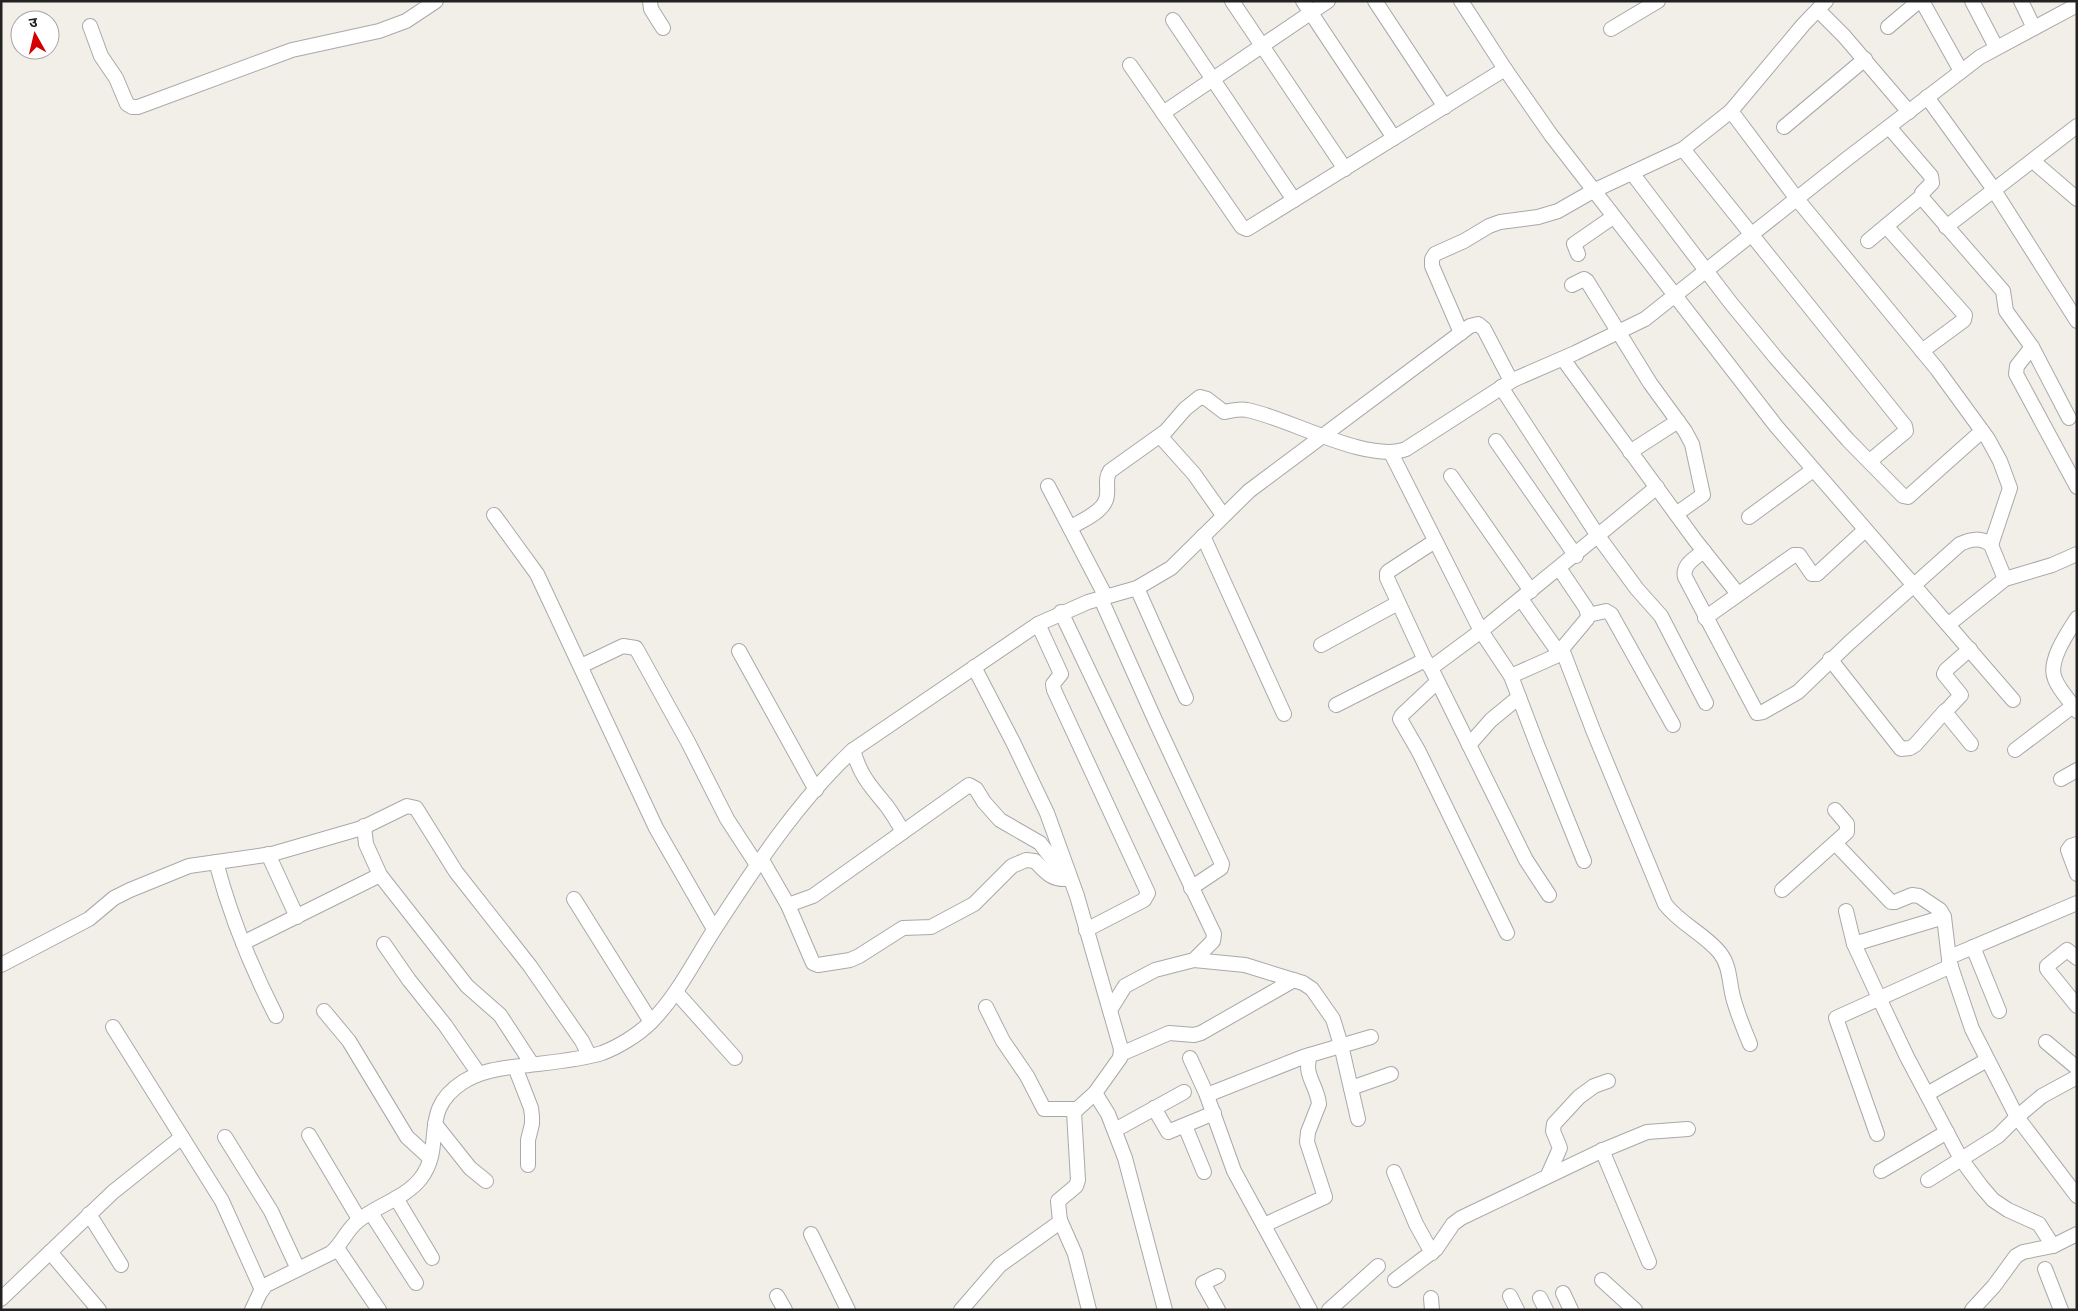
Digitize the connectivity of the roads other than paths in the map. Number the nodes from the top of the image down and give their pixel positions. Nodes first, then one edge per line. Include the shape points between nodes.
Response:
1 (436, 1) edge
2 (650, 1) edge
3 (1232, 1) edge
4 (1328, 1) edge
5 (1375, 1) edge
6 (1461, 1) edge
7 (1658, 1) edge
8 (1920, 1) edge
9 (1972, 1) edge
10 (2021, 1) edge
11 (2076, 3) edge
12 (1822, 6) edge
13 (1307, 7) edge
14 (1173, 20) dead end
15 (90, 26) dead end
16 (1888, 27) dead end
17 (663, 28) dead end
18 (2034, 28) junction
19 (1611, 29) dead end
20 (1262, 45) junction
21 (1996, 47) junction
22 (1865, 59) junction
23 (1130, 65) dead end
24 (1505, 69) junction
25 (1961, 71) junction
26 (1212, 79) junction
27 (1927, 97) junction
28 (1445, 107) junction
29 (1731, 111) junction
30 (1163, 112) junction
31 (1908, 112) junction
32 (1890, 126) junction
33 (2077, 126) edge
34 (1784, 127) dead end
35 (1394, 138) junction
36 (1683, 149) junction
37 (2033, 161) junction
38 (1345, 169) junction
39 (1632, 173) junction
40 (1993, 190) junction
41 (1593, 191) junction
42 (1922, 196) junction
43 (1797, 199) junction
44 (2077, 199) edge
45 (1294, 200) junction
46 (1613, 217) junction
47 (1886, 226) junction
48 (1946, 226) junction
49 (1752, 235) junction
50 (1868, 241) dead end
51 (1578, 254) dead end
52 (1706, 271) junction
53 (1572, 285) dead end
54 (1675, 296) junction
55 (2077, 321) edge
56 (1461, 333) junction
57 (1618, 333) junction
58 (2032, 347) junction
59 (1922, 351) junction
60 (1563, 359) junction
61 (1507, 384) junction
62 (2069, 418) dead end
63 (1678, 421) junction
64 (1982, 431) junction
65 (1160, 436) junction
66 (1322, 436) junction
67 (1496, 441) dead end
68 (1630, 452) junction
69 (1391, 453) junction
70 (1870, 461) junction
71 (1813, 470) junction
72 (1451, 476) dead end
73 (1048, 486) dead end
74 (1657, 487) junction
75 (2077, 487) edge
76 (1676, 514) junction
77 (494, 515) dead end
78 (1223, 515) junction
79 (1749, 517) dead end
80 (1070, 528) junction
81 (1865, 530) junction
82 (1202, 536) junction
83 (1598, 536) junction
84 (1436, 542) junction
85 (1991, 545) junction
86 (1704, 551) junction
87 (2077, 554) edge
88 (1576, 556) junction
89 (1559, 568) junction
90 (2005, 579) junction
91 (1914, 584) junction
92 (1137, 588) junction
93 (1738, 594) junction
94 (1526, 595) junction
95 (1104, 598) junction
96 (1398, 603) junction
97 (1061, 612) junction
98 (1588, 614) junction
99 (1706, 618) junction
100 (2077, 618) edge
101 (1038, 624) junction
102 (1949, 624) junction
103 (1481, 631) junction
104 (1321, 646) dead end
105 (1970, 649) junction
106 (739, 651) dead end
107 (1560, 651) junction
108 (1830, 659) junction
109 (1428, 664) junction
110 (581, 666) junction
111 (974, 667) junction
112 (1511, 676) junction
113 (1437, 682) junction
114 (1519, 697) junction
115 (1186, 698) dead end
116 (2013, 700) dead end
117 (1706, 703) dead end
118 (1336, 705) dead end
119 (2075, 708) edge
120 (1945, 711) junction
121 (1284, 714) dead end
122 (1673, 725) dead end
123 (1971, 744) dead end
124 (1468, 745) junction
125 (853, 750) junction
126 (2016, 750) dead end
127 (2077, 770) edge
128 (2061, 779) dead end
129 (816, 790) junction
130 (1835, 810) dead end
131 (364, 826) junction
132 (903, 832) junction
133 (1836, 843) junction
134 (2077, 844) edge
135 (268, 854) junction
136 (1584, 861) dead end
137 (216, 862) junction
138 (760, 863) junction
139 (2077, 874) edge
140 (380, 875) junction
141 (1070, 883) junction
142 (1191, 888) junction
143 (1782, 890) dead end
144 (1549, 895) dead end
145 (574, 899) dead end
146 (2077, 903) edge
147 (788, 905) junction
148 (1846, 911) dead end
149 (297, 916) junction
150 (1944, 917) junction
151 (714, 929) junction
152 (1086, 930) junction
153 (1507, 933) dead end
154 (243, 943) junction
155 (384, 944) dead end
156 (1854, 944) junction
157 (1973, 947) junction
158 (2077, 958) edge
159 (1194, 960) junction
160 (1950, 963) junction
161 (1, 965) edge
162 (1294, 980) junction
163 (676, 992) junction
164 (1880, 1000) junction
165 (2077, 1006) edge
166 (986, 1007) dead end
167 (1110, 1010) junction
168 (324, 1011) dead end
169 (1999, 1011) dead end
170 (276, 1016) dead end
171 (650, 1022) junction
172 (112, 1027) dead end
173 (1371, 1037) dead end
174 (2046, 1042) dead end
175 (1750, 1044) dead end
176 (1341, 1046) junction
177 (1120, 1054) junction
178 (1310, 1055) junction
179 (589, 1056) junction
180 (735, 1058) dead end
181 (1190, 1058) dead end
182 (1987, 1060) junction
183 (532, 1064) junction
184 (515, 1067) junction
185 (2077, 1068) edge
186 (479, 1074) junction
187 (1391, 1074) dead end
188 (2077, 1077) edge
189 (1608, 1081) dead end
190 (1351, 1088) junction
191 (1184, 1092) dead end
192 (1095, 1093) junction
193 (1927, 1094) junction
194 (1207, 1095) junction
195 (1154, 1108) junction
196 (1076, 1109) junction
197 (1214, 1113) junction
198 (2017, 1118) junction
199 (1358, 1119) dead end
200 (435, 1124) junction
201 (1185, 1126) junction
202 (1688, 1129) dead end
203 (1115, 1130) junction
204 (1947, 1132) junction
205 (1877, 1134) dead end
206 (309, 1135) dead end
207 (182, 1138) junction
208 (226, 1138) dead end
209 (1602, 1150) junction
210 (430, 1158) junction
211 (1961, 1159) junction
212 (528, 1165) dead end
213 (1881, 1171) dead end
214 (1204, 1172) dead end
215 (1394, 1172) dead end
216 (1548, 1175) junction
217 (1928, 1180) dead end
218 (486, 1181) dead end
219 (2077, 1196) edge
220 (396, 1198) junction
221 (89, 1214) junction
222 (365, 1216) junction
223 (1060, 1220) junction
224 (1264, 1225) junction
225 (811, 1234) dead end
226 (2077, 1234) edge
227 (2053, 1246) junction
228 (337, 1248) junction
229 (50, 1252) junction
230 (1432, 1253) junction
231 (432, 1258) dead end
232 (1649, 1262) dead end
233 (121, 1265) dead end
234 (1378, 1266) dead end
235 (298, 1269) junction
236 (2045, 1269) dead end
237 (1218, 1276) dead end
238 (1396, 1280) dead end
239 (1602, 1280) dead end
240 (416, 1283) dead end
241 (262, 1290) junction
242 (1563, 1293) dead end
243 (777, 1296) dead end
244 (1510, 1296) dead end
245 (1, 1299) edge
246 (99, 1310) edge
247 (252, 1310) edge
248 (379, 1310) edge
249 (785, 1310) edge
250 (848, 1310) edge
251 (961, 1310) edge
252 (1089, 1310) edge
253 (1165, 1310) edge
254 (1218, 1310) edge
255 (1310, 1310) edge
256 (1329, 1310) edge
257 (1517, 1310) edge
258 (1571, 1310) edge
259 (1635, 1310) edge
260 (1972, 1310) edge
261 (2061, 1310) edge

1 - 15 street via 406,21 379,31 292,50 138,107 128,104 101,56
2 - 17 street via 651,9
3 - 20 street
4 - 13 street
5 - 28 street
6 - 24 street
7 - 19 street
8 - 16 street
8 - 25 street
9 - 21 street
10 - 18 street
11 - 18 street
12 - 22 street
12 - 29 street
13 - 20 street
13 - 35 street
14 - 26 street
18 - 21 street
20 - 26 street
20 - 38 street
21 - 25 street
22 - 31 street
22 - 34 street
23 - 30 street
24 - 28 street
24 - 41 street
25 - 27 street
26 - 30 street
26 - 45 street
27 - 31 street
27 - 40 street
28 - 35 street
29 - 36 street
29 - 43 street
30 - 45 street via 1244,229
31 - 32 street
32 - 42 street via 1931,176 1932,183
32 - 43 street
33 - 37 street
35 - 38 street
36 - 39 street
36 - 49 street
37 - 40 street
37 - 44 street
38 - 45 street
39 - 41 street
39 - 52 street
40 - 48 street
40 - 55 street
41 - 46 street
41 - 56 street via 1547,215 1495,224 1435,254 1432,266
42 - 47 street
42 - 48 street
43 - 49 street
43 - 59 street
46 - 51 street via 1574,244
46 - 54 street
47 - 50 street
47 - 59 street via 1965,315 1964,320
48 - 58 street via 2001,288 2006,311
49 - 52 street
49 - 70 street via 1905,426 1906,431
52 - 54 street
52 - 70 street via 1776,358
53 - 57 street via 1582,279 1587,281
54 - 57 street via 1645,319
54 - 71 street
56 - 61 street via 1475,324 1481,327 1509,377
56 - 66 street
57 - 60 street
57 - 63 street
58 - 62 street
58 - 75 street via 2017,366 2016,374
59 - 64 street
60 - 61 street
60 - 68 street
61 - 69 street via 1406,449
61 - 83 street
63 - 68 street
63 - 76 street via 1692,444 1704,492 1702,497
64 - 70 street via 1908,497 1903,496
64 - 85 street via 2000,460 2010,488
65 - 66 street via 1200,397 1208,399 1224,412 1248,410
65 - 78 street via 1194,474
65 - 80 street via 1110,471 1107,476 1108,496 1103,506
66 - 69 street
66 - 78 street via 1248,491
67 - 88 street
68 - 74 street
69 - 84 street
71 - 79 street
71 - 81 street
72 - 94 street
73 - 80 street
74 - 76 street
74 - 83 street
76 - 86 street
77 - 110 street via 537,574
78 - 82 street
80 - 95 street
81 - 91 street
81 - 93 street via 1817,574 1812,574 1795,554
82 - 92 street via 1171,568
82 - 121 street
83 - 88 street
83 - 117 street via 1661,616
84 - 96 street via 1386,573
84 - 103 street
85 - 90 street
85 - 91 street via 1978,539 1960,544
86 - 93 street
86 - 99 street via 1687,565 1684,573
87 - 90 street
88 - 89 street
89 - 94 street
89 - 98 street
90 - 102 street
91 - 102 street
91 - 108 street
92 - 95 street
92 - 115 street
93 - 99 street
94 - 103 street
94 - 107 street
95 - 97 street
95 - 142 street via 1155,720 1222,864 1221,868
96 - 104 street
96 - 109 street
97 - 101 street
97 - 142 street
98 - 107 street
98 - 122 street via 1606,611 1614,618
99 - 108 street via 1757,713 1798,692
100 - 119 street via 2056,656 2053,670 2055,681
101 - 111 street
101 - 152 street via 1061,674 1053,684 1054,690 1148,893 1144,900
102 - 105 street
103 - 109 street
103 - 112 street
105 - 116 street
105 - 120 street via 1944,672 1961,695
106 - 129 street
107 - 112 street via 1556,656
107 - 175 street via 1665,904 1721,955 1729,970 1734,1002
108 - 120 street via 1901,749 1915,745
109 - 113 street
109 - 118 street
110 - 138 street via 623,646 636,648 727,819
110 - 151 street via 656,828
111 - 125 street
111 - 141 street via 1046,812
112 - 114 street
113 - 124 street
113 - 153 street via 1400,719
114 - 124 street
114 - 136 street
119 - 126 street
120 - 123 street
124 - 144 street via 1526,860
125 - 129 street
125 - 132 street via 860,772
127 - 128 street
129 - 138 street
130 - 133 street via 1849,826
131 - 135 street
131 - 140 street via 366,844
131 - 179 street via 407,806 416,808 456,872 530,966
132 - 141 street via 971,785 1000,820 1040,843
132 - 147 street via 813,896
133 - 143 street
133 - 150 street via 1892,902 1919,896 1940,910
134 - 139 street via 2068,850
135 - 137 street
135 - 149 street
137 - 154 street
137 - 161 street via 189,866 130,890 114,898 89,919
138 - 147 street
138 - 151 street
140 - 149 street
140 - 183 street via 468,986 500,1015
141 - 147 street via 1048,875 1035,861 1023,860 1012,866 974,904 931,927 902,928 859,956 820,965 813,963
141 - 152 street
142 - 159 street via 1214,938
145 - 171 street
146 - 157 street
148 - 156 street
149 - 154 street
150 - 156 street
150 - 160 street
151 - 163 street
152 - 167 street
154 - 170 street
155 - 186 street
156 - 164 street
157 - 160 street
157 - 169 street
158 - 165 street via 2067,950 2047,967
159 - 162 street via 1245,965
159 - 167 street via 1155,970 1131,982 1121,991
160 - 164 street
160 - 182 street via 1965,1012
162 - 176 street via 1312,989 1333,1019
162 - 177 street via 1201,1033 1169,1033
163 - 171 street
163 - 180 street
164 - 193 street
164 - 205 street via 1836,1018
166 - 196 street via 1044,1109
167 - 177 street via 1121,1044
168 - 210 street via 349,1042 407,1137
171 - 179 street via 634,1036 602,1053
172 - 207 street
173 - 176 street
174 - 185 street
176 - 178 street
176 - 190 street
177 - 192 street
178 - 194 street
178 - 224 street via 1308,1073 1319,1104 1307,1142 1325,1197
179 - 183 street
181 - 194 street
182 - 193 street
182 - 198 street
183 - 184 street
184 - 186 street
184 - 212 street via 531,1108
186 - 200 street via 448,1093 440,1103
187 - 190 street
188 - 198 street via 2042,1096
189 - 216 street via 1579,1097 1553,1126 1560,1148
190 - 199 street
191 - 195 street
192 - 196 street
192 - 203 street
193 - 204 street
194 - 197 street
195 - 201 street via 1168,1132
195 - 203 street
196 - 223 street via 1073,1116 1078,1182 1058,1201
197 - 201 street
197 - 224 street via 1234,1171
198 - 211 street via 1998,1136
198 - 219 street
200 - 210 street
200 - 218 street via 470,1168
201 - 214 street
202 - 209 street via 1647,1132
203 - 253 street
204 - 211 street
204 - 213 street
206 - 222 street
207 - 221 street
207 - 241 street via 222,1201
208 - 235 street via 271,1211
209 - 216 street
209 - 232 street
210 - 220 street via 421,1178
211 - 217 street
211 - 227 street via 1993,1200 2040,1224
215 - 230 street
216 - 230 street via 1460,1218
220 - 222 street
220 - 231 street
221 - 229 street
221 - 233 street
222 - 228 street
222 - 240 street
223 - 251 street via 1059,1224 1000,1265
223 - 252 street via 1075,1254
224 - 255 street
225 - 250 street
226 - 227 street
227 - 260 street via 2016,1256
228 - 235 street
228 - 248 street
229 - 245 street
229 - 246 street
230 - 238 street
234 - 256 street
235 - 241 street via 274,1280
236 - 261 street
237 - 254 street via 1203,1283
239 - 259 street
241 - 247 street
242 - 258 street
243 - 249 street
244 - 257 street

